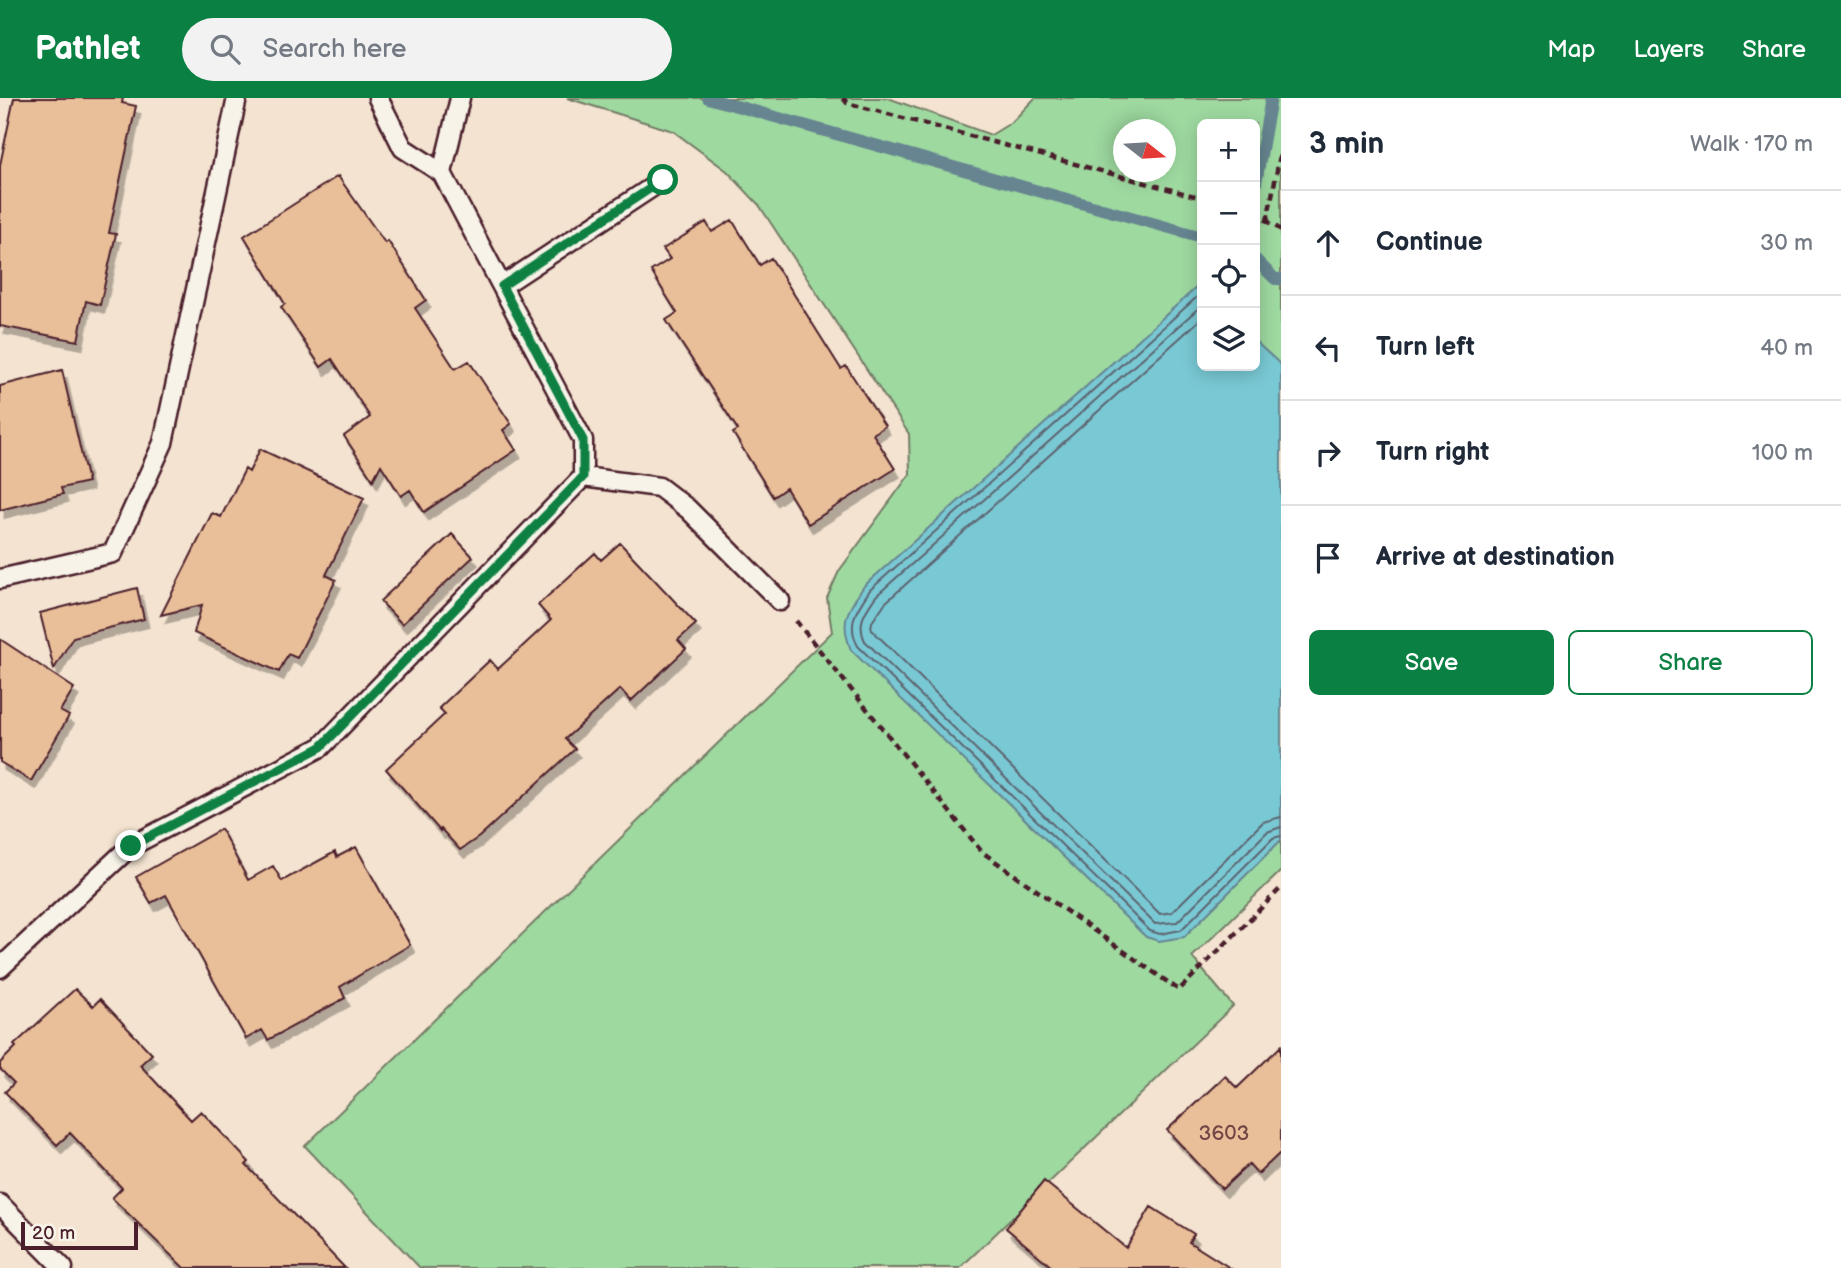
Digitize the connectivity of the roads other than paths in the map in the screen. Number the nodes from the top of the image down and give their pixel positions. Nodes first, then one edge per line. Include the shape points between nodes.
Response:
1 (237, 98) edge
2 (378, 98) edge
3 (460, 98) edge
4 (442, 173) junction
5 (663, 180) dead end
6 (502, 286) junction
7 (583, 477) junction
8 (0, 579) edge
9 (780, 601) road end
10 (0, 968) edge
11 (0, 1204) edge
12 (63, 1268) edge

1 - 8 lane via 163,443 113,553
2 - 4 lane via 403,148
3 - 4 lane
4 - 6 lane
5 - 6 lane
6 - 7 lane via 583,440
7 - 9 lane via 659,488 688,509
7 - 10 lane via 321,747 131,846
11 - 12 lane

